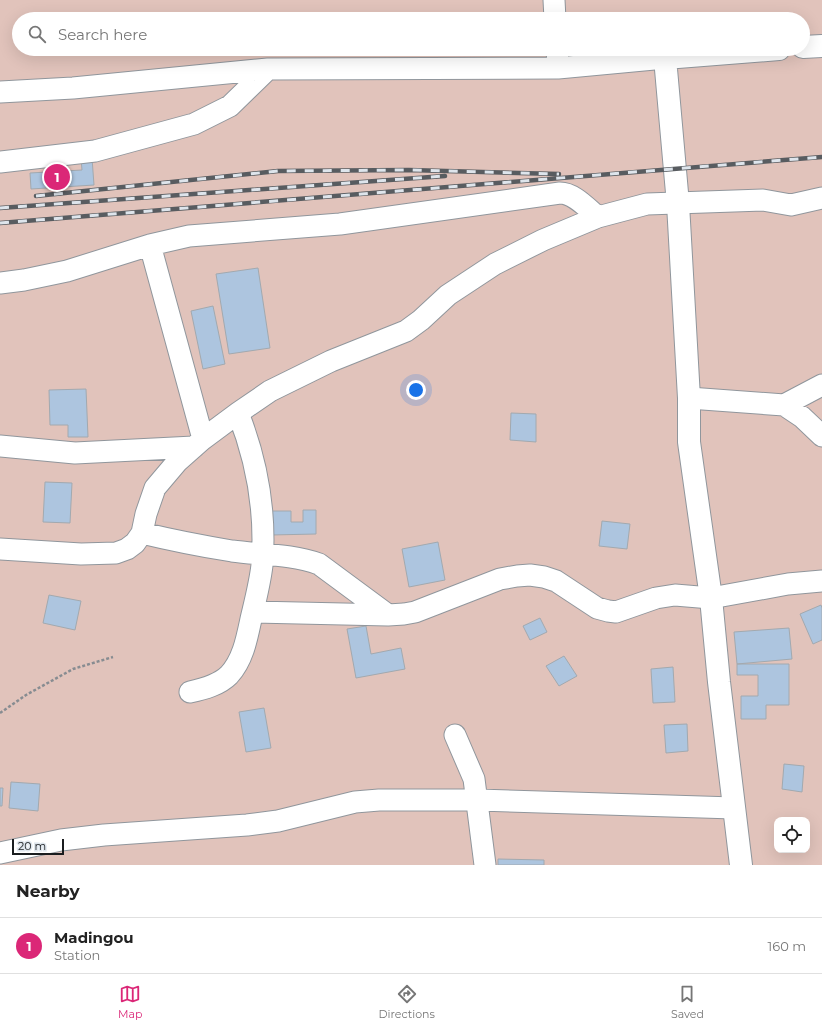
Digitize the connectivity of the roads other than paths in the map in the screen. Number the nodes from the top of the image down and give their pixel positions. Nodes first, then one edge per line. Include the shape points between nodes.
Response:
1 (554, 0) edge
2 (555, 12) edge
3 (822, 46) edge
4 (810, 47) edge
5 (690, 56) edge
6 (665, 58) junction
7 (557, 59) edge
8 (268, 69) junction
9 (0, 92) edge
10 (0, 162) edge
11 (822, 198) edge
12 (678, 204) junction
13 (598, 216) junction
14 (150, 245) junction
15 (0, 283) edge
16 (822, 385) edge
17 (689, 398) junction
18 (784, 405) junction
19 (238, 413) junction
20 (822, 436) edge
21 (199, 443) junction
22 (0, 446) edge
23 (142, 533) junction
24 (0, 549) edge
25 (262, 553) junction
26 (822, 581) edge
27 (711, 598) junction
28 (253, 612) junction
29 (388, 615) junction
30 (190, 692) dead end
31 (456, 735) dead end
32 (478, 800) junction
33 (734, 808) junction
34 (0, 853) edge
35 (485, 865) edge
36 (741, 865) edge

1 - 2 street
3 - 4 street
5 - 6 street
6 - 7 street
6 - 12 street
7 - 8 street
8 - 9 street via 73,88
8 - 10 street via 230,106 194,124 96,151
11 - 12 street via 791,205 763,200
12 - 13 street via 646,204
12 - 17 street
13 - 14 street via 571,195 560,193 340,224 189,236
13 - 19 street via 495,264 448,295 406,331 331,361 270,391
14 - 15 street via 67,271
14 - 21 street
16 - 18 street
17 - 18 street
17 - 27 street via 689,442
18 - 20 street via 802,417
19 - 21 street
19 - 25 street via 248,438 257,478 263,534
21 - 22 street via 75,453
21 - 23 street via 177,462 155,488
23 - 24 street via 135,543 116,553 81,554
23 - 25 street via 233,551
25 - 28 street
25 - 29 street via 319,564
26 - 27 street via 788,584
27 - 29 street via 675,595 642,602 616,612 608,611 591,604 556,582 530,575 500,579 415,612
27 - 33 street
28 - 29 street
28 - 30 street via 245,647 229,675 219,683
31 - 32 street via 474,779
32 - 33 street
32 - 34 street via 355,802 278,821 62,840
32 - 35 street
33 - 36 street

